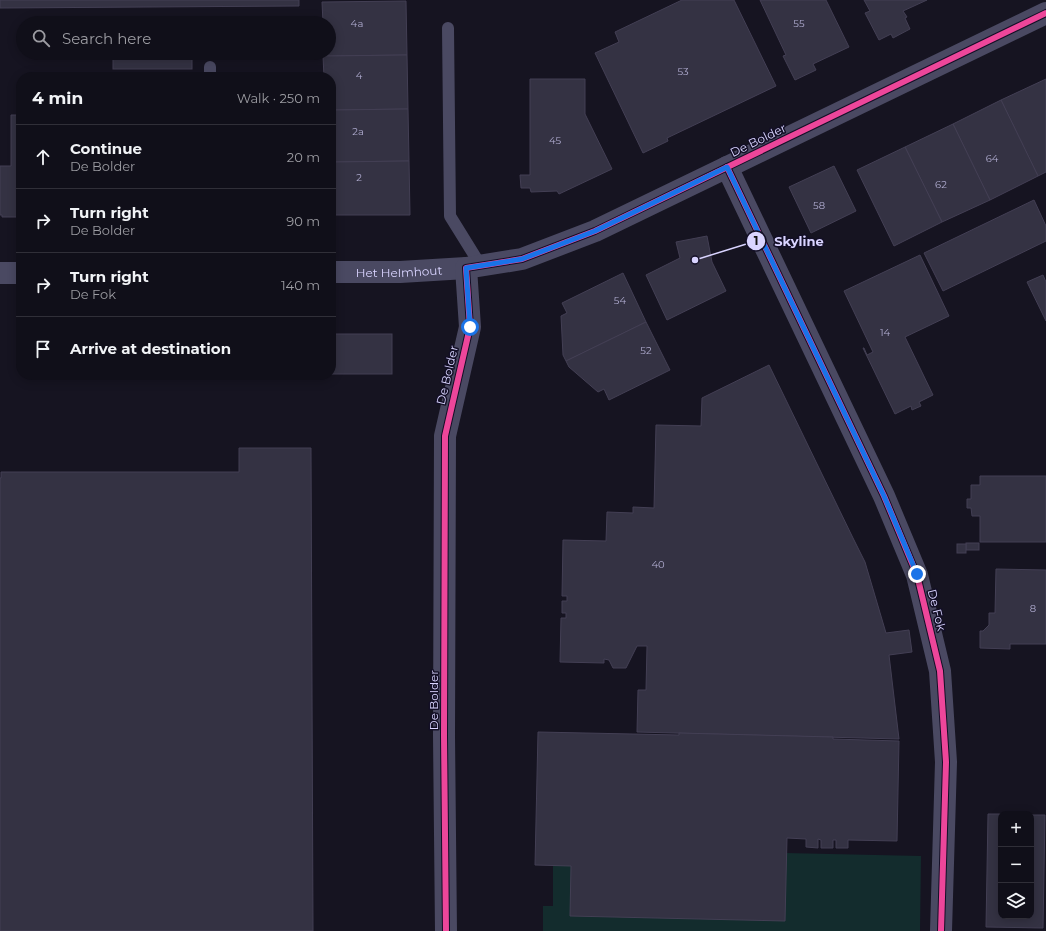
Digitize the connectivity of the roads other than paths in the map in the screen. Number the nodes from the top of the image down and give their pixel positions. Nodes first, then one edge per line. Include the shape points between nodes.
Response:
1 (1046, 13) edge
2 (448, 28) dead end
3 (727, 167) junction
4 (474, 267) junction
5 (336, 272) edge
6 (0, 273) edge
7 (16, 273) edge
8 (446, 931) edge
9 (941, 931) edge

1 - 3 street, De Bolder
2 - 4 lane via 450,216
3 - 4 street, De Bolder via 595,231 522,259
3 - 9 street, De Fok via 884,496 917,574 940,671 946,762
4 - 5 street, Het Helmhout via 400,272
4 - 8 street, De Bolder via 470,327 445,436
6 - 7 street

